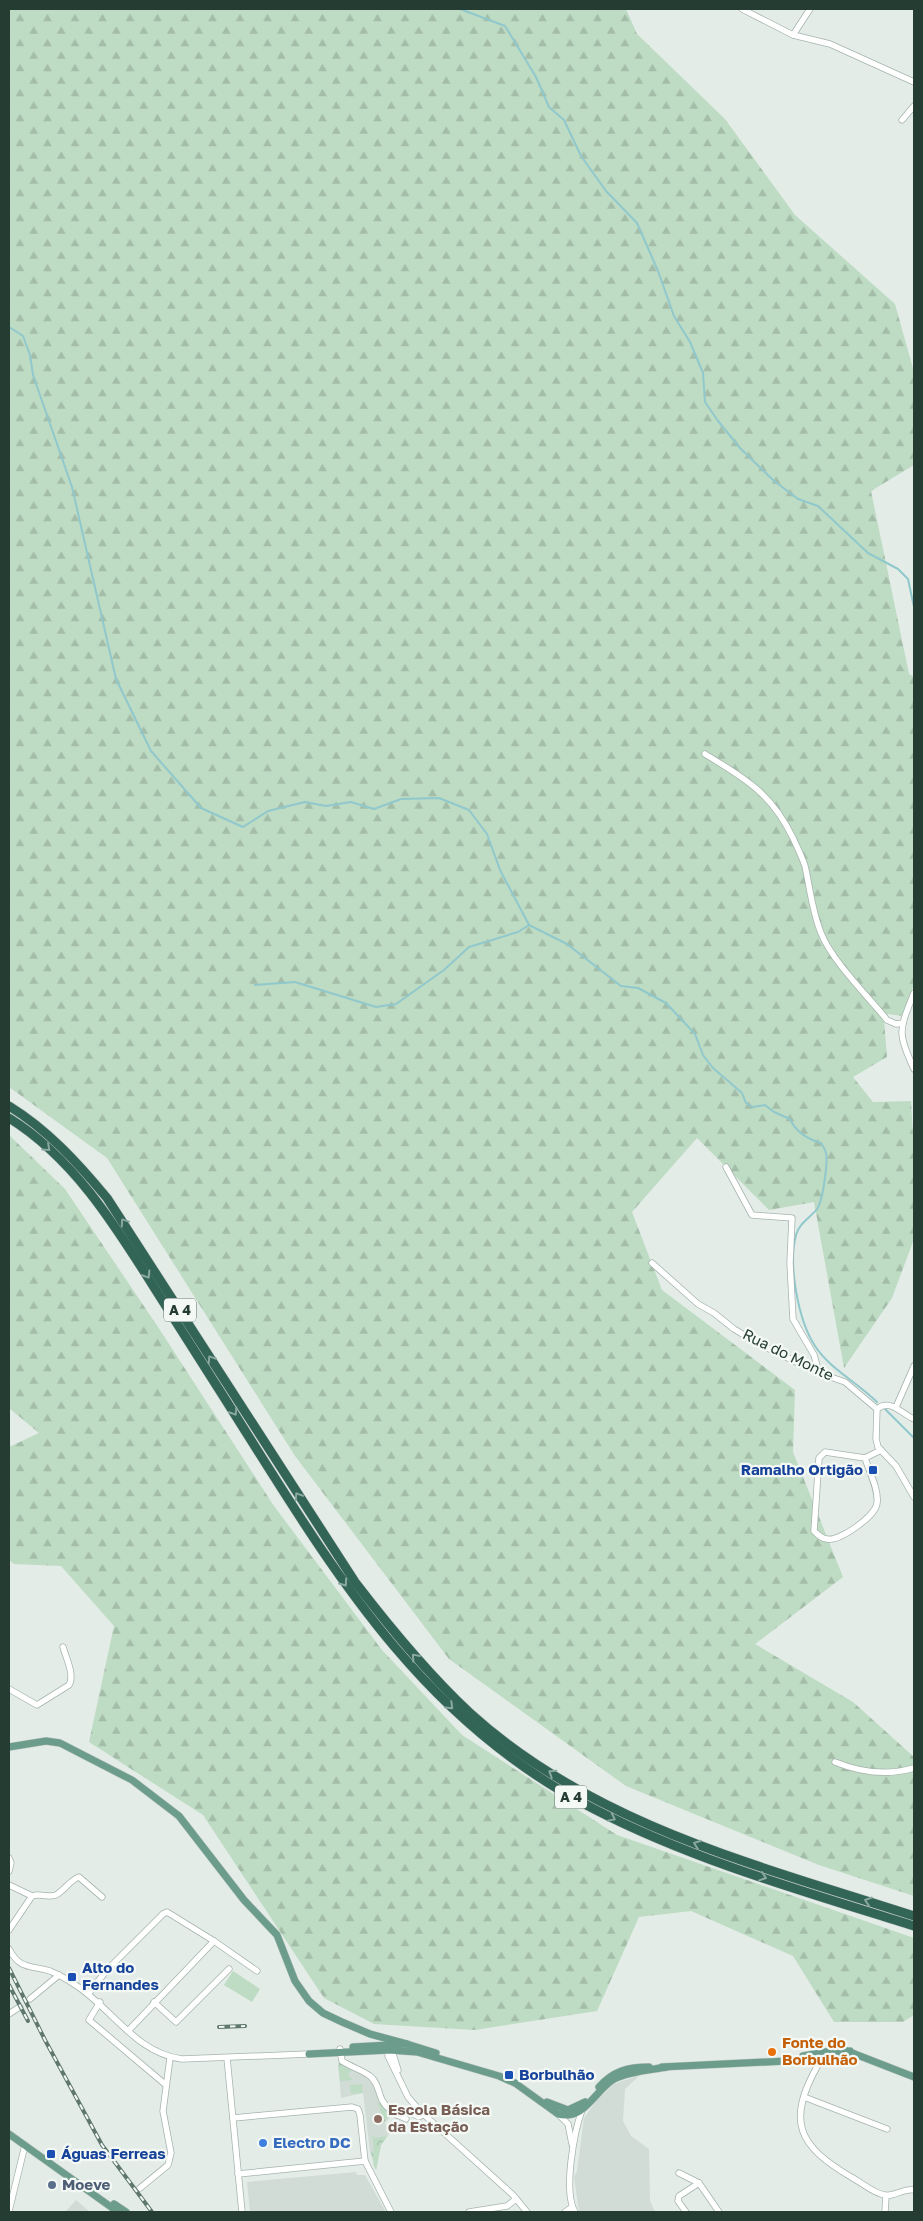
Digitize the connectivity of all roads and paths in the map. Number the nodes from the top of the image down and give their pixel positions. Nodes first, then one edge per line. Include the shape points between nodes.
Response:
1 (742, 9) edge
2 (810, 9) edge
3 (793, 35) junction
4 (914, 82) edge
5 (914, 106) edge
6 (902, 120) dead end
7 (705, 754) dead end
8 (914, 993) edge
9 (903, 1023) junction
10 (914, 1069) edge
11 (9, 1106) edge
12 (9, 1118) edge
13 (726, 1167) dead end
14 (652, 1264) dead end
15 (914, 1369) edge
16 (819, 1373) junction
17 (896, 1407) junction
18 (877, 1410) junction
19 (914, 1419) edge
20 (881, 1450) junction
21 (865, 1458) junction
22 (914, 1497) edge
23 (63, 1647) dead end
24 (9, 1689) edge
25 (9, 1746) edge
26 (835, 1762) dead end
27 (914, 1768) edge
28 (9, 1858) edge
29 (9, 1871) edge
30 (9, 1885) edge
31 (32, 1896) junction
32 (102, 1898) dead end
33 (914, 1916) edge
34 (914, 1926) edge
35 (9, 1930) edge
36 (214, 1941) junction
37 (9, 1949) edge
38 (228, 1969) dead end
39 (257, 1971) dead end
40 (59, 1975) junction
41 (88, 1993) junction
42 (30, 1999) tunnel mouth
43 (100, 2002) junction
44 (154, 2002) junction
45 (18, 2008) tunnel mouth
46 (9, 2014) edge
47 (128, 2032) junction
48 (366, 2034) junction
49 (376, 2045) junction
50 (359, 2047) junction
51 (387, 2047) junction
52 (406, 2048) junction
53 (340, 2051) junction
54 (850, 2051) junction
55 (309, 2054) joint
56 (814, 2056) junction
57 (170, 2058) junction
58 (227, 2058) junction
59 (396, 2063) junction
60 (914, 2077) edge
61 (401, 2082) junction
62 (166, 2085) junction
63 (527, 2091) junction
64 (804, 2097) junction
65 (581, 2109) junction
66 (570, 2113) junction
67 (424, 2114) junction
68 (558, 2114) junction
69 (397, 2115) junction
70 (233, 2118) junction
71 (406, 2119) dead end
72 (568, 2124) junction
73 (577, 2124) junction
74 (887, 2129) dead end
75 (9, 2134) edge
76 (25, 2145) junction
77 (573, 2148) junction
78 (365, 2161) junction
79 (53, 2165) junction
80 (679, 2172) dead end
81 (238, 2174) junction
82 (699, 2183) junction
83 (140, 2188) dead end
84 (914, 2190) edge
85 (886, 2196) junction
86 (516, 2199) junction
87 (574, 2210) edge
88 (9, 2211) edge
89 (118, 2212) edge
90 (126, 2212) edge
91 (242, 2212) edge
92 (391, 2212) edge
93 (469, 2212) edge
94 (527, 2212) edge
95 (565, 2212) edge
96 (686, 2212) edge
97 (719, 2212) edge
98 (885, 2212) edge

1 - 3 street
2 - 3 street
3 - 4 street via 830,44
5 - 6 street
7 - 9 street via 738,774 770,800 783,817 804,864 820,932 829,948 887,1020
8 - 9 street
9 - 10 street via 902,1041
33 -> 11 highway, A 4 via 746,1861 636,1820 556,1776 471,1713 408,1649 355,1582 107,1198 48,1134
12 -> 34 highway, A 4 via 65,1164 89,1191 131,1251 345,1585 386,1640 422,1680 474,1729 558,1789 628,1826 743,1871
13 - 16 street via 752,1216 792,1218 793,1318 814,1355
14 - 16 street, Rua do Monte via 698,1304 734,1329
15 - 17 street
16 - 18 street, Rua do Monte via 845,1382
17 - 18 street via 881,1406
17 - 19 street
18 - 20 street via 876,1438
20 - 21 street
20 - 22 street via 896,1466
21 - 21 street via 825,1452 818,1458 814,1531 819,1536 835,1539 876,1510 878,1501
23 - 24 street via 72,1681 69,1685 36,1705
25 - 48 main road via 46,1741 60,1744 132,1780 179,1816 244,1900 276,1935 295,1981 309,2001 323,2013
26 - 27 street via 869,1772 898,1773
28 - 29 street
30 - 31 street
31 - 32 street via 55,1895 79,1877
31 - 35 street
36 - 39 street
36 - 41 street via 167,1912
36 - 44 street
37 - 40 street via 20,1964
38 - 44 street via 176,2022
40 - 41 street
40 - 42 street
41 - 43 street
43 - 47 street
43 - 62 street via 89,2020
44 - 47 street
45 - 46 street
47 - 57 street via 140,2043
48 - 49 main road
48 - 50 main road via 364,2043
48 - 51 main road
48 - 52 main road
49 - 50 main road
49 - 51 main road
50 - 53 main road
51 - 52 main road
51 - 53 main road
51 - 59 street
51 - 61 street
52 - 59 street
52 - 63 main road via 499,2076
53 - 55 main road
53 - 69 street via 342,2061 376,2082 382,2102
54 - 56 main road
54 - 56 main road via 842,2048
54 - 60 main road
55 - 58 street
56 - 64 street via 811,2066 814,2073
56 - 65 main road via 786,2061 667,2067 622,2073
57 - 58 street
57 - 62 street
58 - 70 street
59 - 61 street
61 - 67 street
62 - 83 street via 162,2111 171,2153 168,2165
63 - 66 main road
63 - 68 main road
64 - 74 street
64 - 85 street via 799,2117 805,2136 827,2163
65 - 66 main road
65 - 73 street
66 - 68 main road
66 - 72 street
66 - 73 street
67 - 69 street via 419,2117 410,2112
67 - 86 street
68 - 72 street
69 - 71 street
70 - 78 street via 352,2107 358,2109 360,2115
70 - 81 street
72 - 77 street
73 - 77 street
75 - 76 main road
76 - 79 main road
76 - 88 street
77 - 87 street
78 - 81 street
78 - 92 street
79 - 89 main road
79 - 90 main road
80 - 82 street
81 - 91 street
82 - 96 street via 679,2196 678,2202
82 - 97 street
84 - 85 street
85 - 98 street
86 - 93 street via 507,2206
86 - 94 street
87 - 95 street

